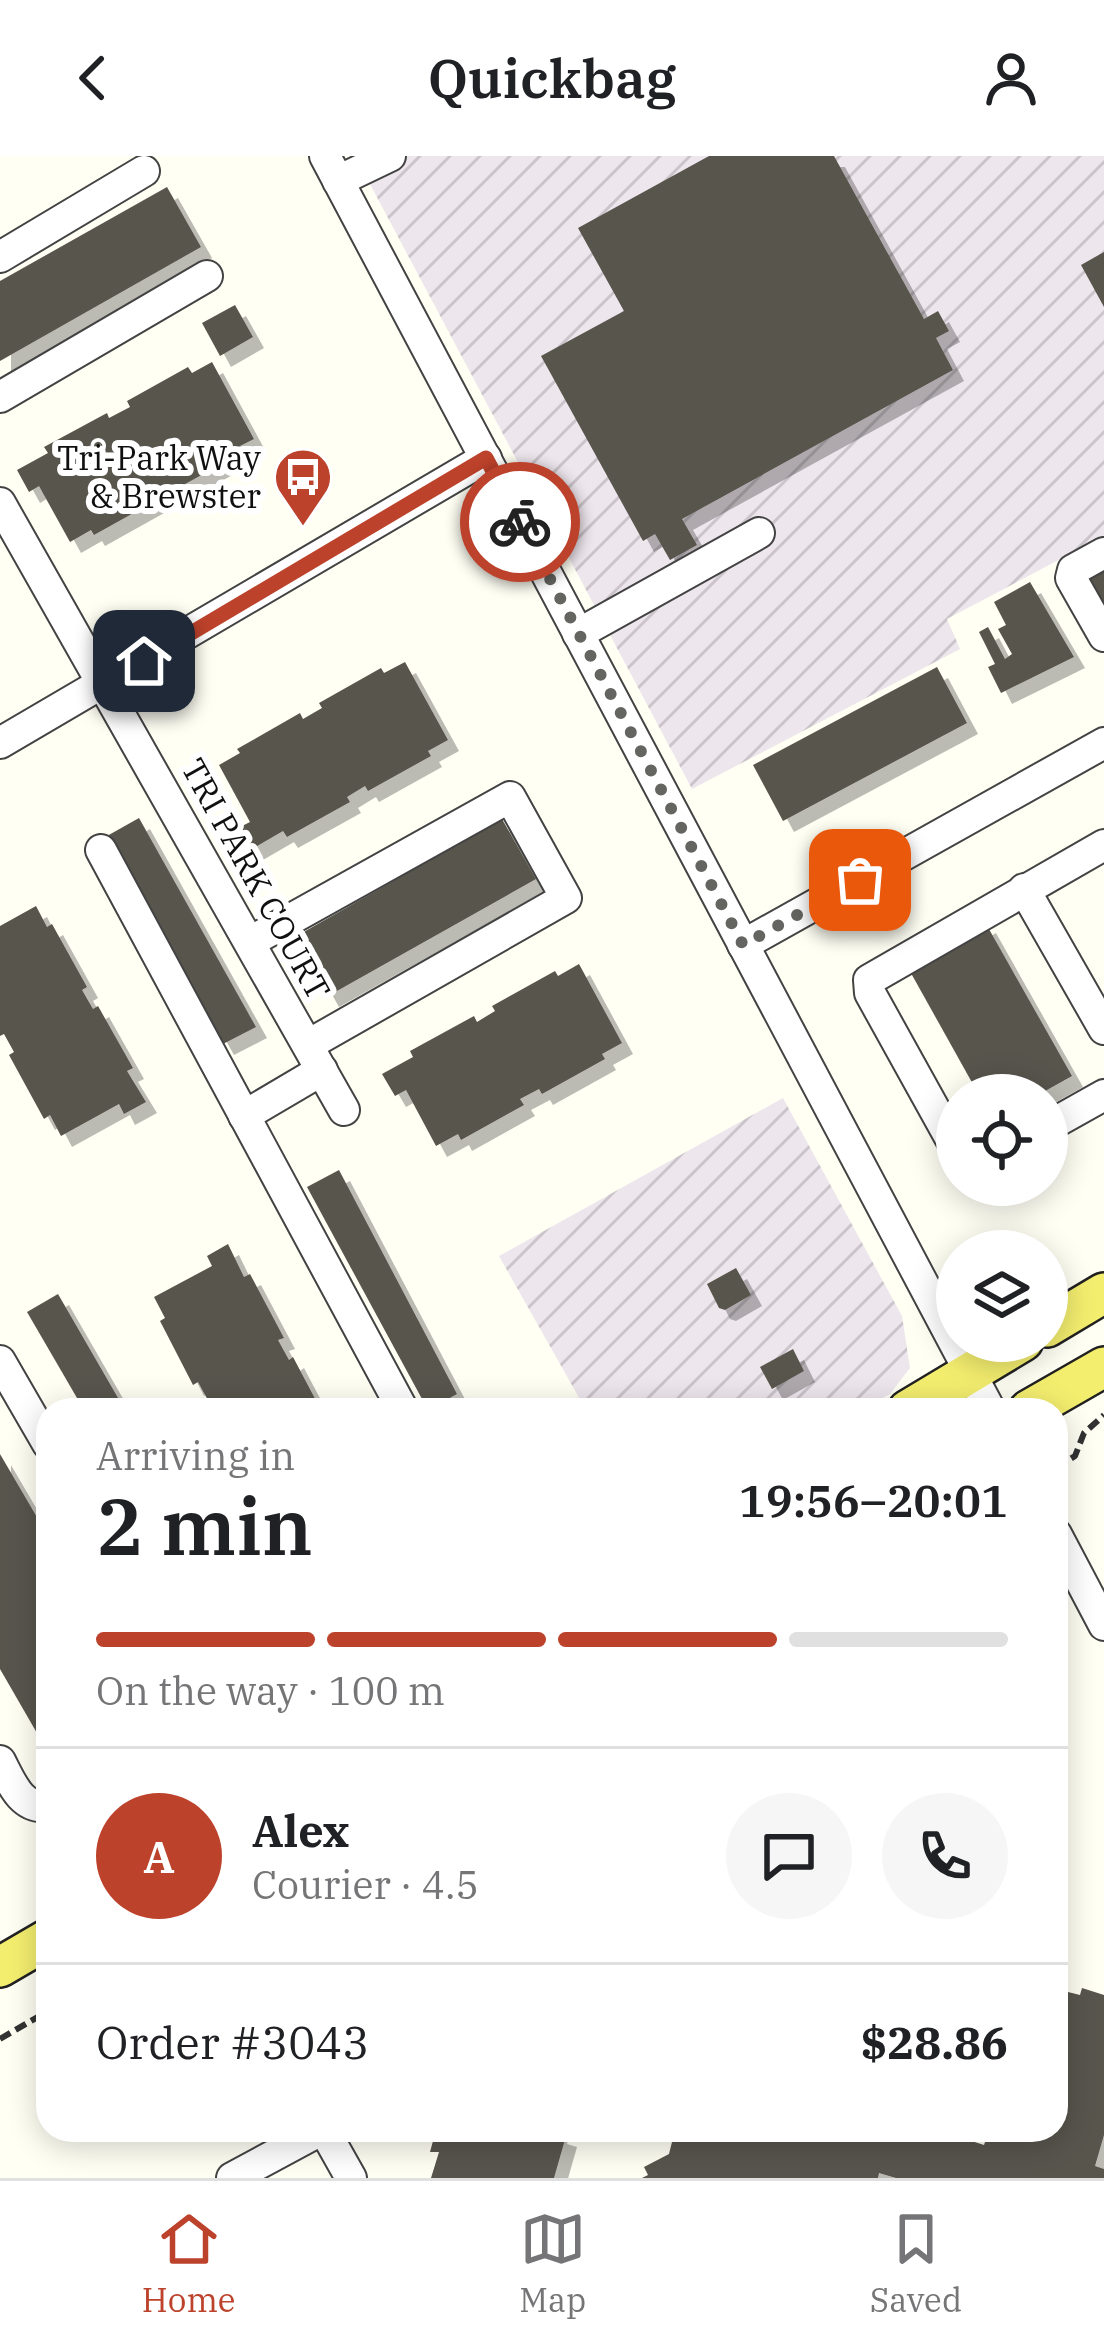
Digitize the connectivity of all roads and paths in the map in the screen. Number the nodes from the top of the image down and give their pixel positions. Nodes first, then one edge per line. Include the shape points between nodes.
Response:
1 (390, 156) edge
2 (331, 168) edge
3 (144, 171) dead end
4 (0, 257) edge
5 (207, 276) dead end
6 (0, 397) edge
7 (486, 458) junction
8 (0, 502) edge
9 (760, 533) dead end
10 (1104, 553) edge
11 (578, 634) junction
12 (1104, 636) edge
13 (106, 683) junction
14 (0, 743) edge
15 (1104, 743) edge
16 (1104, 845) edge
17 (101, 850) dead end
18 (1024, 889) junction
19 (250, 942) junction
20 (743, 945) junction
21 (1104, 1029) edge
22 (315, 1057) junction
23 (1104, 1095) edge
24 (344, 1110) dead end
25 (936, 1112) edge
26 (1068, 1115) edge
27 (244, 1116) junction
28 (1104, 1293) edge
29 (1068, 1314) edge
30 (0, 1361) edge
31 (988, 1362) edge
32 (1104, 1367) edge
33 (970, 1373) junction
34 (397, 1398) edge
35 (928, 1398) edge
36 (984, 1398) edge
37 (1049, 1398) edge
38 (1104, 1415) edge
39 (36, 1423) edge
40 (1068, 1460) edge
41 (1068, 1546) edge
42 (1091, 1568) edge
43 (1104, 1625) edge
44 (0, 1761) edge
45 (36, 1807) edge
46 (36, 1946) edge
47 (0, 1967) edge
48 (36, 2018) edge
49 (0, 2039) edge
50 (300, 2142) edge
51 (329, 2142) edge
52 (232, 2178) edge
53 (351, 2178) edge

1 - 2 street
2 - 7 street
3 - 4 street
5 - 6 street
7 - 11 street
7 - 13 street
8 - 13 street, TRI PARK COURT
9 - 11 street
10 - 12 street via 1071,578
11 - 20 street
13 - 14 street
13 - 19 street, TRI PARK COURT
15 - 20 street
16 - 18 street
17 - 27 street
18 - 21 street
18 - 25 street via 869,980
19 - 22 street, TRI PARK COURT
19 - 22 street via 510,797 566,898
20 - 33 street
22 - 24 street, TRI PARK COURT
22 - 27 street
23 - 26 street
27 - 34 street
28 - 29 main road
30 - 39 street
31 - 33 main road
32 - 37 main road
33 - 35 main road
33 - 36 street
38 - 40 path
41 - 42 street
42 - 43 street
44 - 45 street via 22,1799
46 - 47 main road
48 - 49 path
50 - 52 street
51 - 53 street

